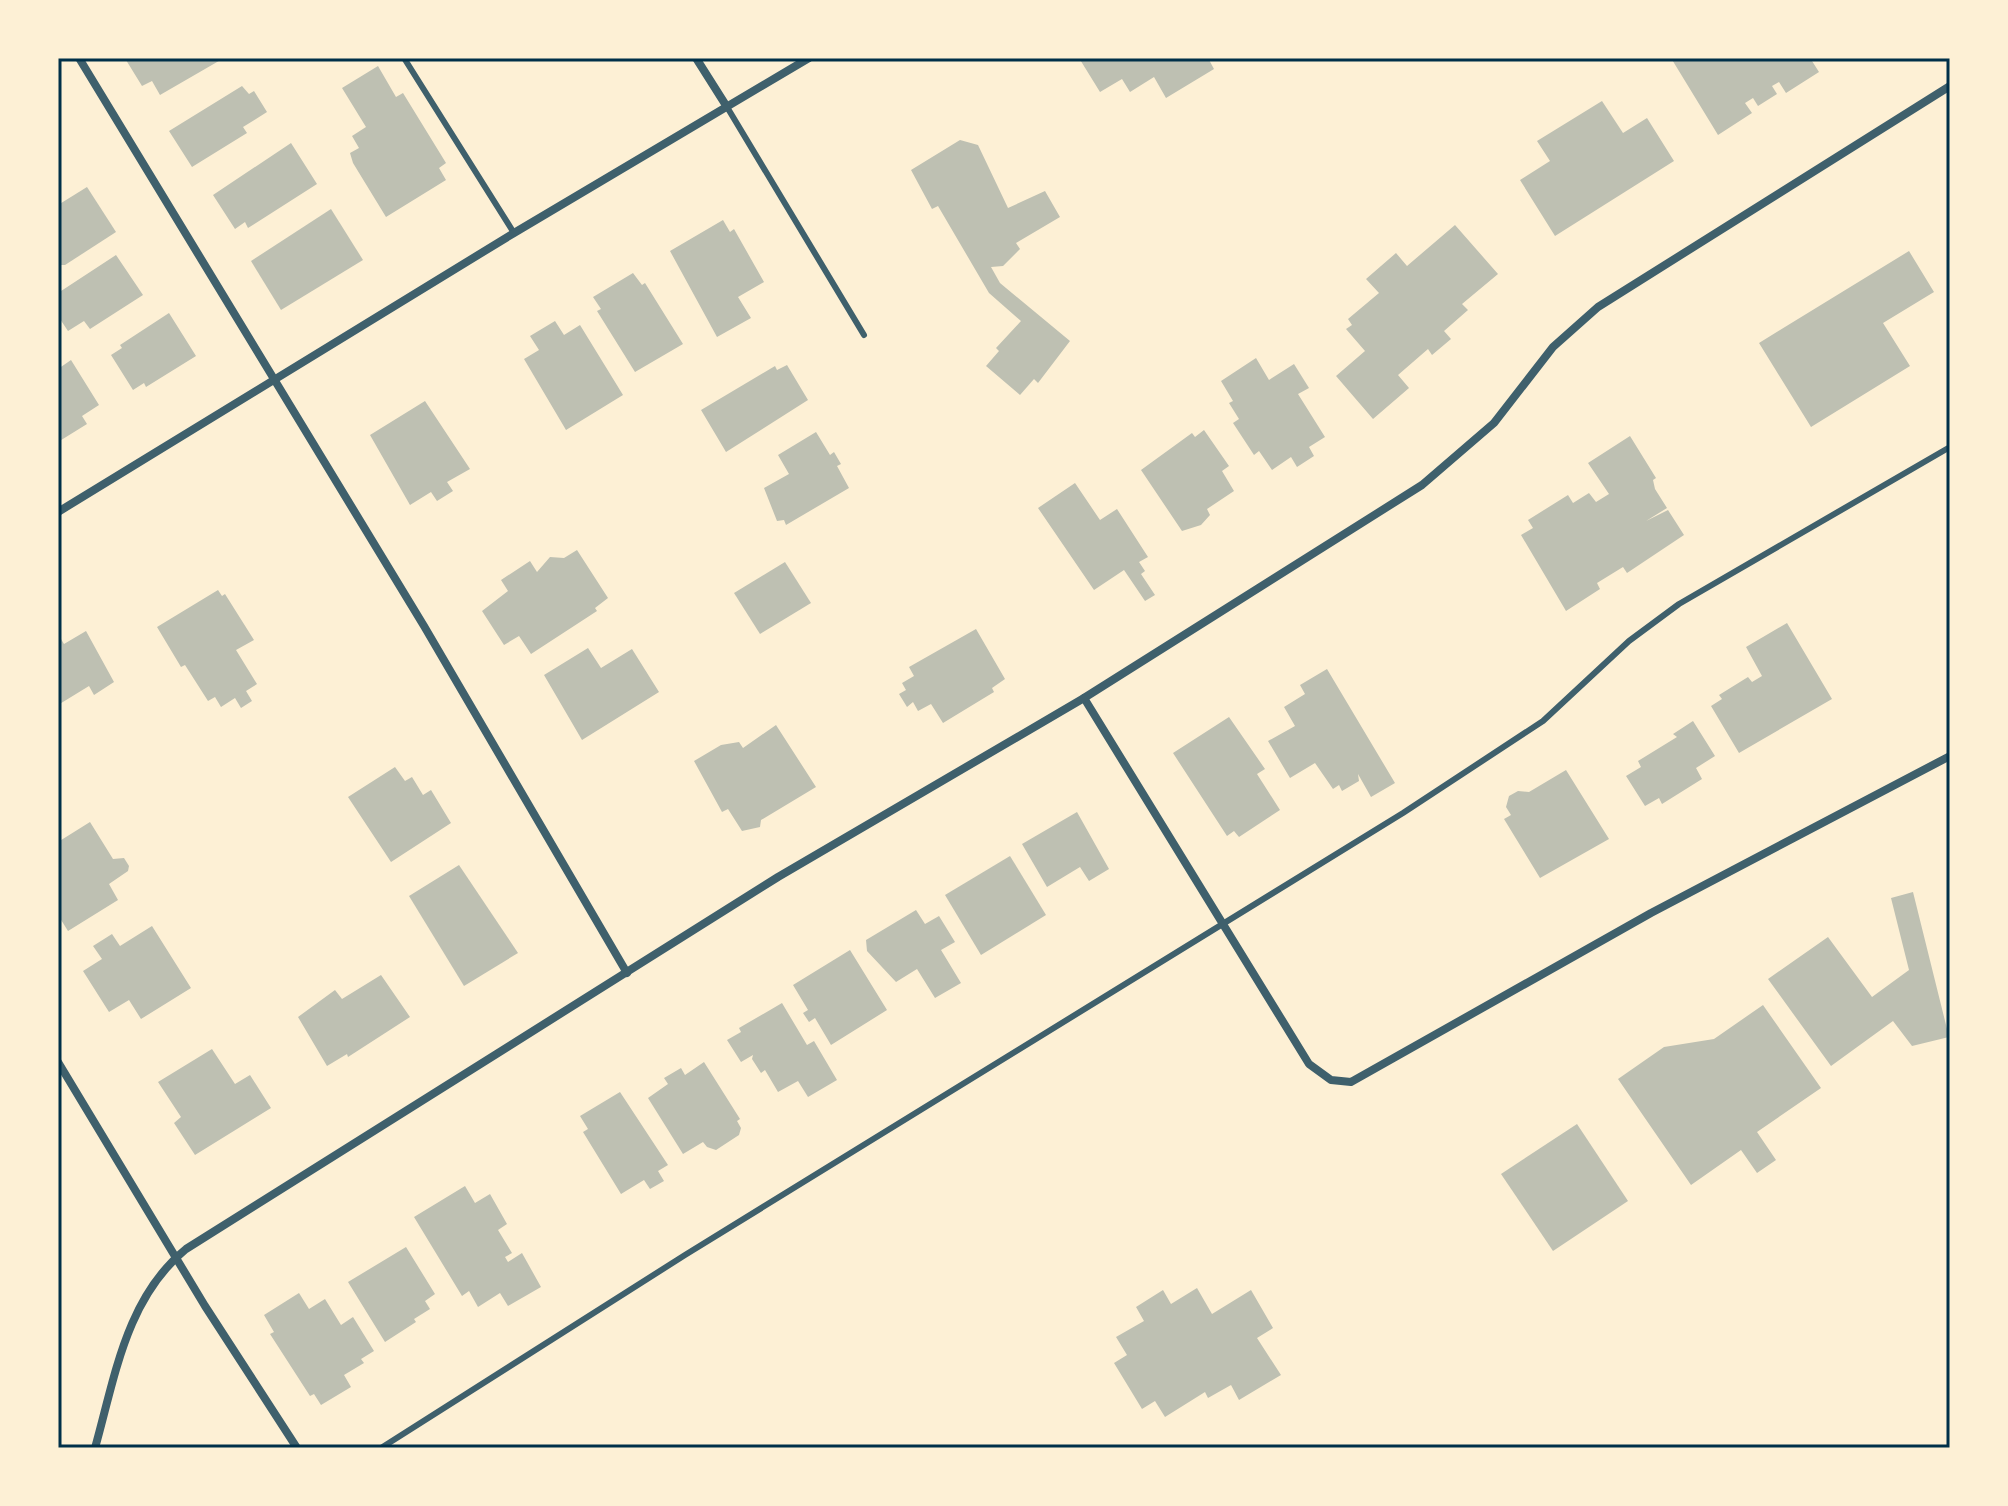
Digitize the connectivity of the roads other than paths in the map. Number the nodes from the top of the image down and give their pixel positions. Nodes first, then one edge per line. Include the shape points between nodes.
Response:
1 (79, 58) edge
2 (404, 58) edge
3 (696, 58) edge
4 (809, 58) edge
5 (1950, 86) edge
6 (727, 107) junction
7 (514, 233) junction
8 (864, 335) dead end
9 (273, 380) junction
10 (1950, 447) edge
11 (58, 512) edge
12 (1084, 698) junction
13 (1950, 756) edge
14 (1220, 923) junction
15 (627, 973) junction
16 (58, 1062) edge
17 (175, 1257) junction
18 (95, 1448) edge
19 (297, 1448) edge
20 (381, 1448) edge

1 - 9 street
2 - 7 lane
3 - 6 street
4 - 6 street
5 - 12 street via 1598,307 1553,347 1494,423 1441,471
6 - 7 street
6 - 8 lane
7 - 9 street
9 - 11 street
9 - 15 street
10 - 14 lane via 1679,604 1629,641 1543,721
12 - 14 street
12 - 15 street via 778,877
13 - 14 street via 1651,913 1351,1082 1331,1080 1309,1064
14 - 20 lane
15 - 17 street
16 - 17 street
17 - 18 street via 149,1287 131,1320
17 - 19 street

